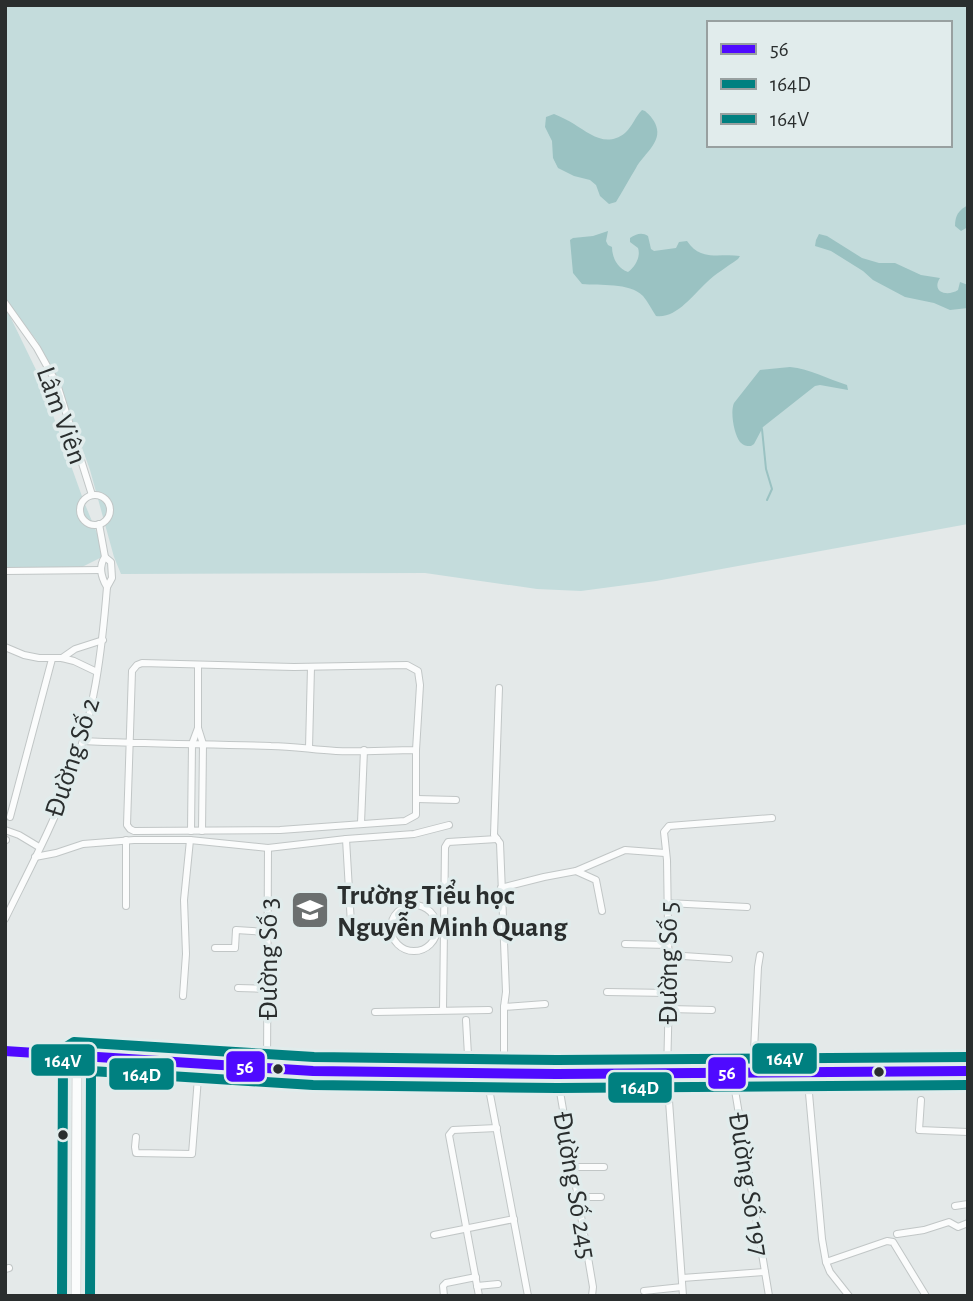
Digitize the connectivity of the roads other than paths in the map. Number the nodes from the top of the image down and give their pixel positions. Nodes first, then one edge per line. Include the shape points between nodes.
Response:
1 (5, 303) edge
2 (92, 495) junction
3 (99, 524) junction
4 (105, 556) junction
5 (101, 570) junction
6 (5, 571) edge
7 (107, 587) junction
8 (103, 640) junction
9 (5, 647) edge
10 (62, 658) junction
11 (52, 659) junction
12 (198, 665) junction
13 (311, 667) junction
14 (97, 672) junction
15 (499, 688) dead end
16 (198, 728) junction
17 (83, 740) junction
18 (130, 742) junction
19 (192, 744) junction
20 (203, 744) junction
21 (309, 748) junction
22 (365, 750) junction
23 (416, 750) junction
24 (5, 790) edge
25 (16, 793) junction
26 (417, 799) junction
27 (456, 800) dead end
28 (10, 817) dead end
29 (772, 818) dead end
30 (361, 823) junction
31 (449, 825) dead end
32 (5, 830) edge
33 (191, 831) junction
34 (202, 831) junction
35 (346, 839) junction
36 (497, 839) junction
37 (190, 840) junction
38 (126, 841) junction
39 (39, 847) junction
40 (268, 848) junction
41 (665, 853) junction
42 (35, 857) junction
43 (576, 871) junction
44 (501, 888) junction
45 (667, 903) junction
46 (126, 906) dead end
47 (747, 907) dead end
48 (602, 911) dead end
49 (5, 919) edge
50 (351, 924) dead end
51 (502, 926) junction
52 (441, 929) junction
53 (267, 932) junction
54 (625, 944) dead end
55 (668, 945) junction
56 (215, 948) dead end
57 (760, 955) dead end
58 (668, 956) junction
59 (729, 959) dead end
60 (238, 988) dead end
61 (267, 989) junction
62 (607, 992) dead end
63 (669, 993) junction
64 (183, 996) dead end
65 (545, 1004) dead end
66 (504, 1007) junction
67 (669, 1009) junction
68 (443, 1010) junction
69 (489, 1010) dead end
70 (712, 1010) dead end
71 (375, 1012) dead end
72 (466, 1020) dead end
73 (5, 1051) edge
74 (77, 1056) junction
75 (199, 1065) junction
76 (267, 1069) junction
77 (807, 1071) junction
78 (968, 1071) edge
79 (732, 1072) junction
80 (753, 1072) junction
81 (469, 1073) junction
82 (486, 1073) junction
83 (504, 1073) junction
84 (667, 1073) junction
85 (557, 1074) junction
86 (921, 1100) dead end
87 (497, 1128) junction
88 (968, 1132) edge
89 (136, 1136) dead end
90 (573, 1167) junction
91 (604, 1167) dead end
92 (601, 1196) dead end
93 (578, 1197) junction
94 (968, 1204) edge
95 (955, 1206) dead end
96 (514, 1219) junction
97 (968, 1223) edge
98 (467, 1228) junction
99 (897, 1234) dead end
100 (434, 1235) dead end
101 (826, 1262) junction
102 (765, 1272) junction
103 (475, 1277) junction
104 (682, 1278) junction
105 (498, 1284) dead end
106 (477, 1286) junction
107 (682, 1287) junction
108 (644, 1291) dead end
109 (76, 1296) edge
110 (444, 1296) edge
111 (479, 1296) edge
112 (528, 1296) edge
113 (592, 1296) edge
114 (683, 1296) edge
115 (769, 1296) edge
116 (849, 1296) edge
117 (926, 1296) edge

1 - 2 street, Lâm Viên via 57,384
2 - 3 street, Lâm Viên via 105,498 110,506 107,519
2 - 3 street, Lâm Viên via 82,504 81,513 90,524
3 - 4 street, Lâm Viên
4 - 5 street, Lâm Viên
4 - 7 street, Lâm Viên via 112,567
5 - 6 street
5 - 7 street
7 - 8 street, Đường Số 2
8 - 10 street
8 - 14 street, Đường Số 2
9 - 11 street
10 - 11 street
10 - 14 street
11 - 25 street
12 - 13 street
12 - 16 street
12 - 18 street via 137,665 132,671
13 - 21 street
13 - 23 street via 407,666 418,671
14 - 17 street, Đường Số 2
15 - 36 street
16 - 19 street
16 - 20 street
17 - 18 street
17 - 39 street, Đường Số 2
18 - 19 street
18 - 33 street via 127,825 134,831
19 - 20 street
19 - 33 street
20 - 21 street
20 - 34 street
21 - 22 street
22 - 23 street
22 - 30 street
23 - 26 street
24 - 25 street
25 - 28 street
26 - 27 street
26 - 30 street via 416,815 405,821
29 - 41 street via 669,826 664,832
30 - 34 street
31 - 35 street via 414,834
32 - 39 street
33 - 34 street
35 - 40 street
35 - 50 street
36 - 44 street
36 - 52 street via 448,842
37 - 38 street
37 - 40 street
37 - 64 street
38 - 42 street via 83,844
38 - 46 street
39 - 42 street, Đường Số 2
40 - 53 street, Đường Số 3
41 - 43 street via 625,850
41 - 45 street, Đường Số 5
42 - 49 street, Đường Số 2
43 - 44 street
43 - 48 street via 596,880
44 - 51 street
45 - 47 street
45 - 55 street, Đường Số 5
51 - 52 street
51 - 66 street
52 - 52 street via 431,913 415,905 398,911 391,927 396,944 412,952 429,946
52 - 68 street
53 - 56 street via 236,930 235,948
53 - 61 street, Đường Số 3
54 - 55 street
55 - 58 street, Đường Số 5
57 - 80 street
58 - 59 street
58 - 63 street, Đường Số 5
60 - 61 street
61 - 76 street, Đường Số 3
62 - 63 street
63 - 67 street, Đường Số 5
65 - 66 street
66 - 83 street
67 - 70 street
67 - 84 street, Đường Số 5
68 - 69 street
68 - 71 street
72 - 81 street
73 - 74 main road
74 - 75 main road
74 - 109 main road
75 - 76 main road
75 - 89 street via 192,1154 136,1153
76 - 81 main road
77 - 78 main road
77 - 80 main road
77 - 101 street
79 - 80 main road
79 - 84 main road
79 - 102 street, Đường Số 197
81 - 82 main road
82 - 83 main road
82 - 87 street
83 - 85 main road
84 - 85 main road
84 - 104 street, Đường Số 5
85 - 90 street, Đường Số 245
86 - 88 street via 919,1129
87 - 96 street
87 - 98 street via 453,1130 449,1135
90 - 91 street
90 - 93 street, Đường Số 245
92 - 93 street
93 - 113 street, Đường Số 245
94 - 95 street
96 - 98 street
96 - 112 street
97 - 99 street via 958,1227 949,1222
98 - 100 street
98 - 103 street
101 - 116 street
101 - 117 street via 893,1242
102 - 104 street
102 - 115 street, Đường Số 197
103 - 106 street
103 - 110 street via 446,1283
104 - 107 street, Đường Số 5
105 - 106 street
106 - 111 street
107 - 108 street
107 - 114 street, Đường Số 5

